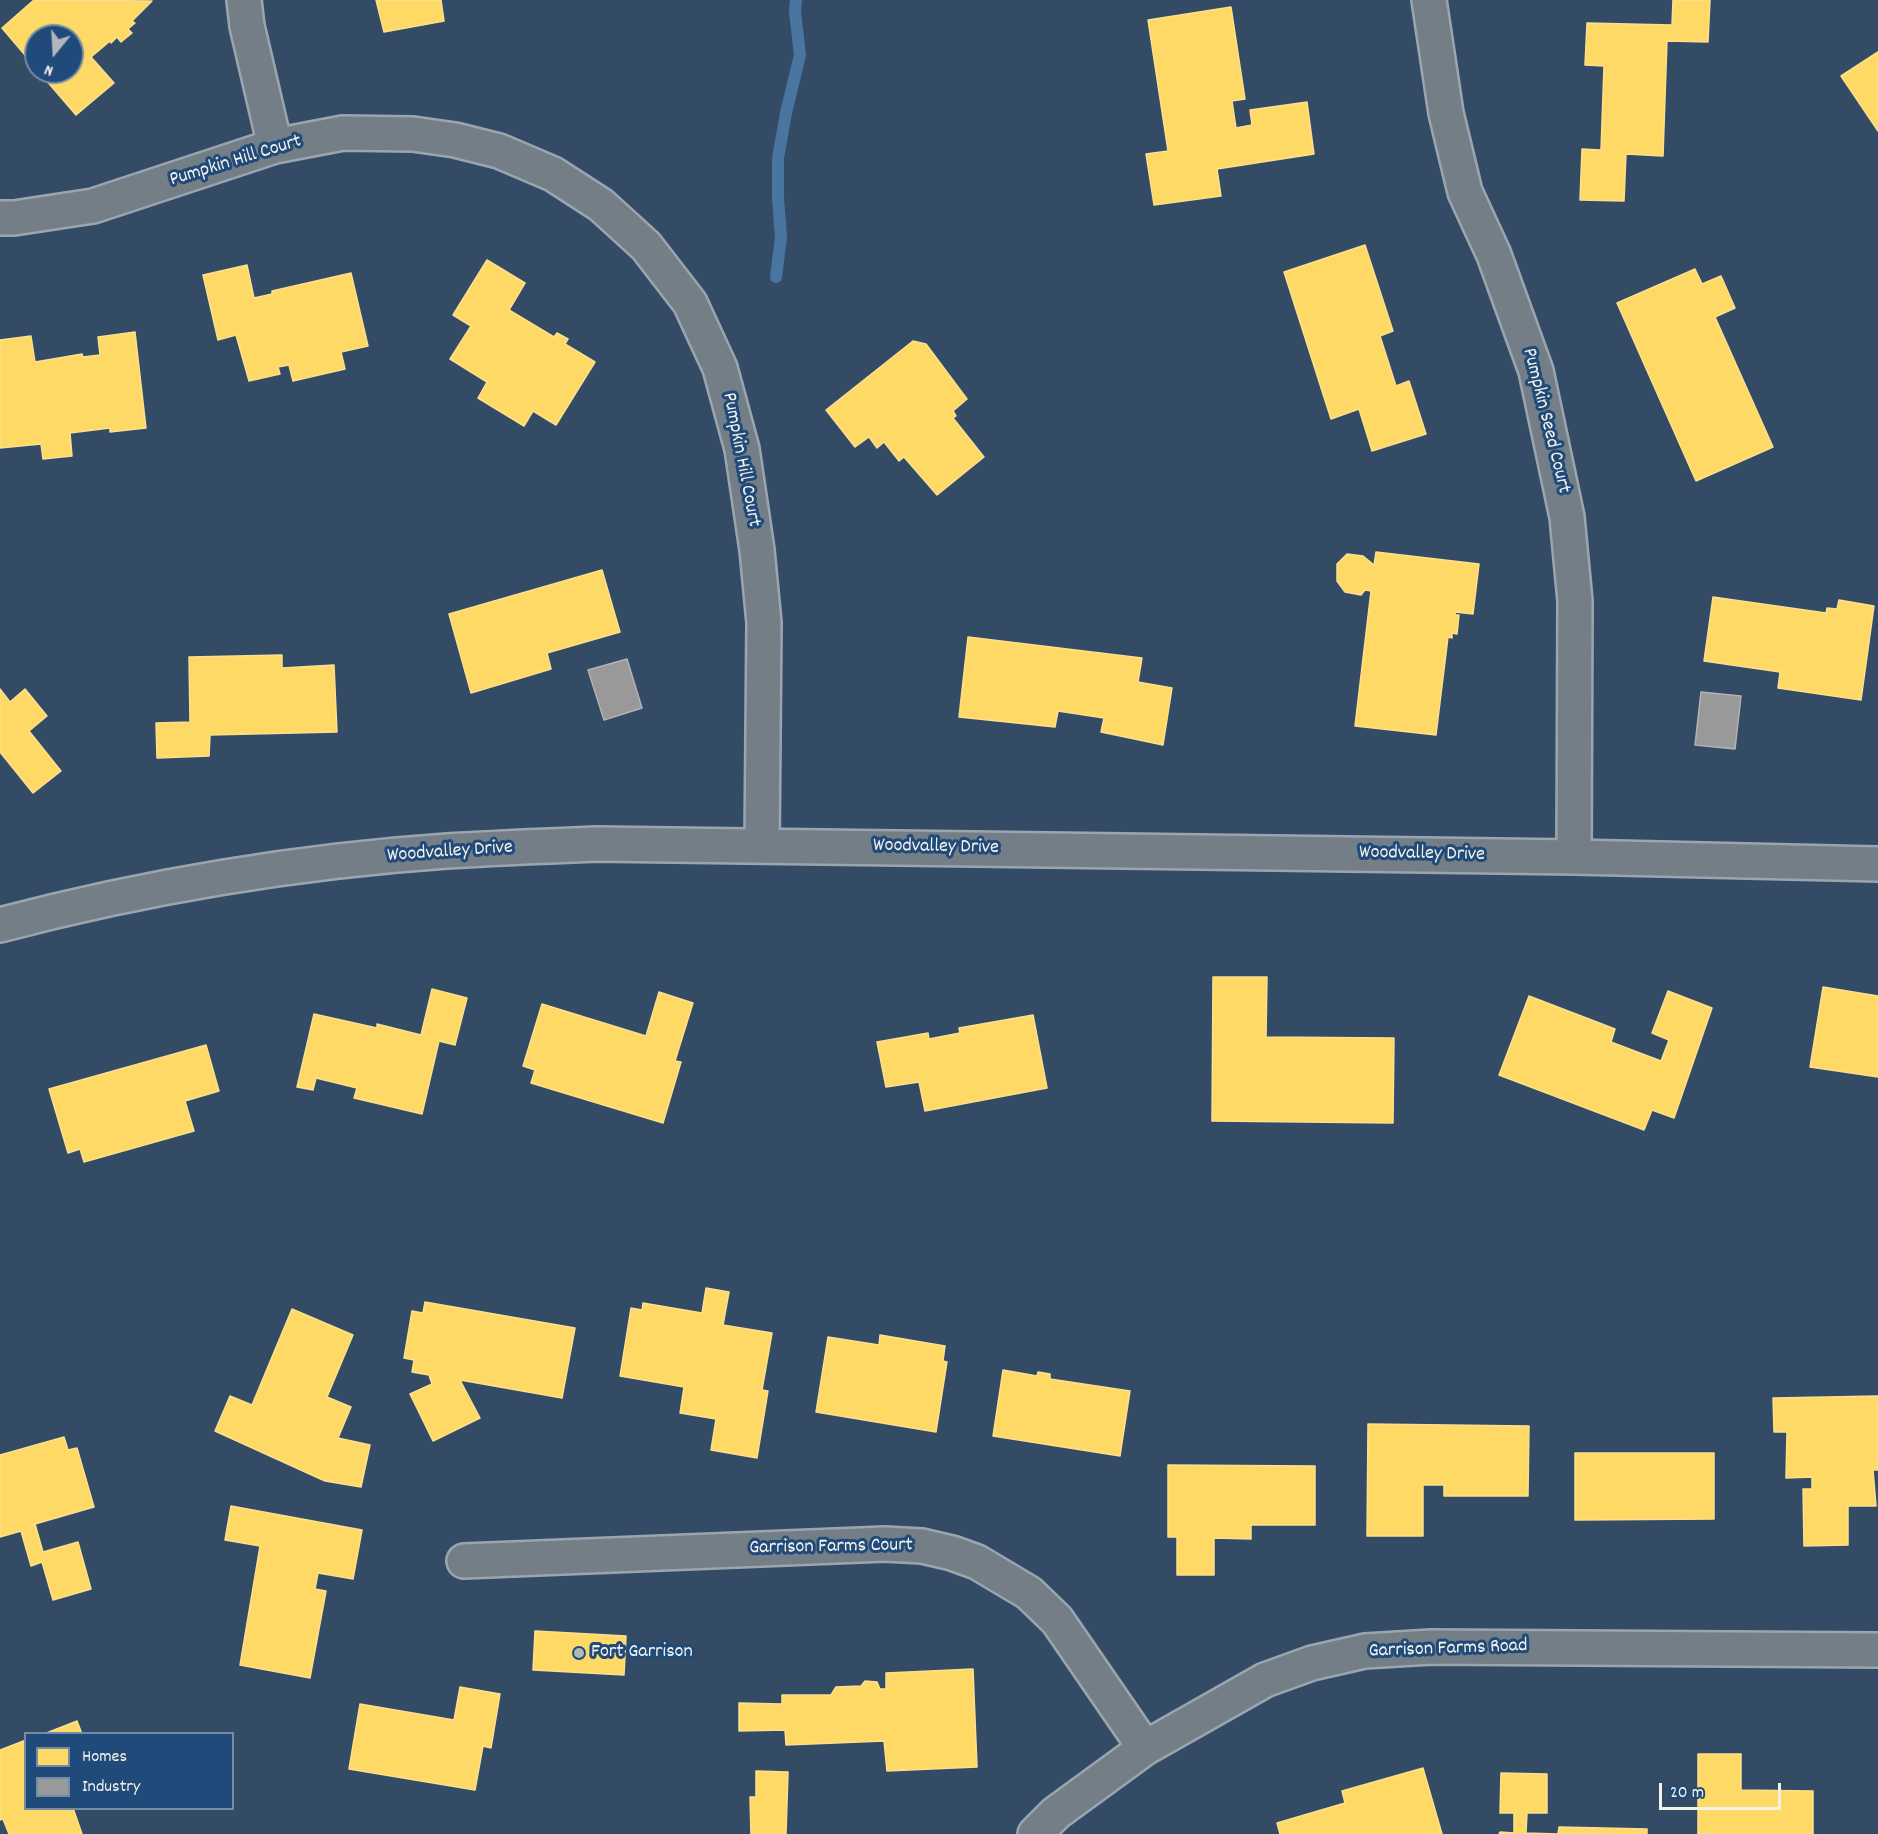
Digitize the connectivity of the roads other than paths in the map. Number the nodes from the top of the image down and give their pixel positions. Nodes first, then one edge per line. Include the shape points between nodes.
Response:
1 (244, 0) edge
2 (1429, 0) edge
3 (274, 146) junction
4 (0, 218) edge
5 (762, 846) junction
6 (1574, 857) junction
7 (1878, 864) edge
8 (0, 925) edge
9 (464, 1561) dead end
10 (1878, 1650) edge
11 (1145, 1748) junction
12 (1035, 1834) edge

1 - 3 street
2 - 6 street, Pumpkin Seed Court via 1446,113 1465,192 1494,255 1536,371 1567,517 1575,601
3 - 4 street, Pumpkin Hill Court via 93,206
3 - 5 street, Pumpkin Hill Court via 343,133 413,134 499,151 553,174 601,205 646,246 690,303 727,391 742,449 757,550 764,623
5 - 6 street, Woodvalley Drive
5 - 8 street, Woodvalley Drive via 597,844 446,851 291,867 103,900
6 - 7 street, Woodvalley Drive
9 - 11 street, Garrison Farms Court via 885,1544 952,1553 1000,1574 1029,1593 1057,1620
10 - 11 street, Garrison Farms Road via 1431,1647 1365,1651 1312,1663 1265,1680
11 - 12 street, Garrison Farms Road via 1056,1813

